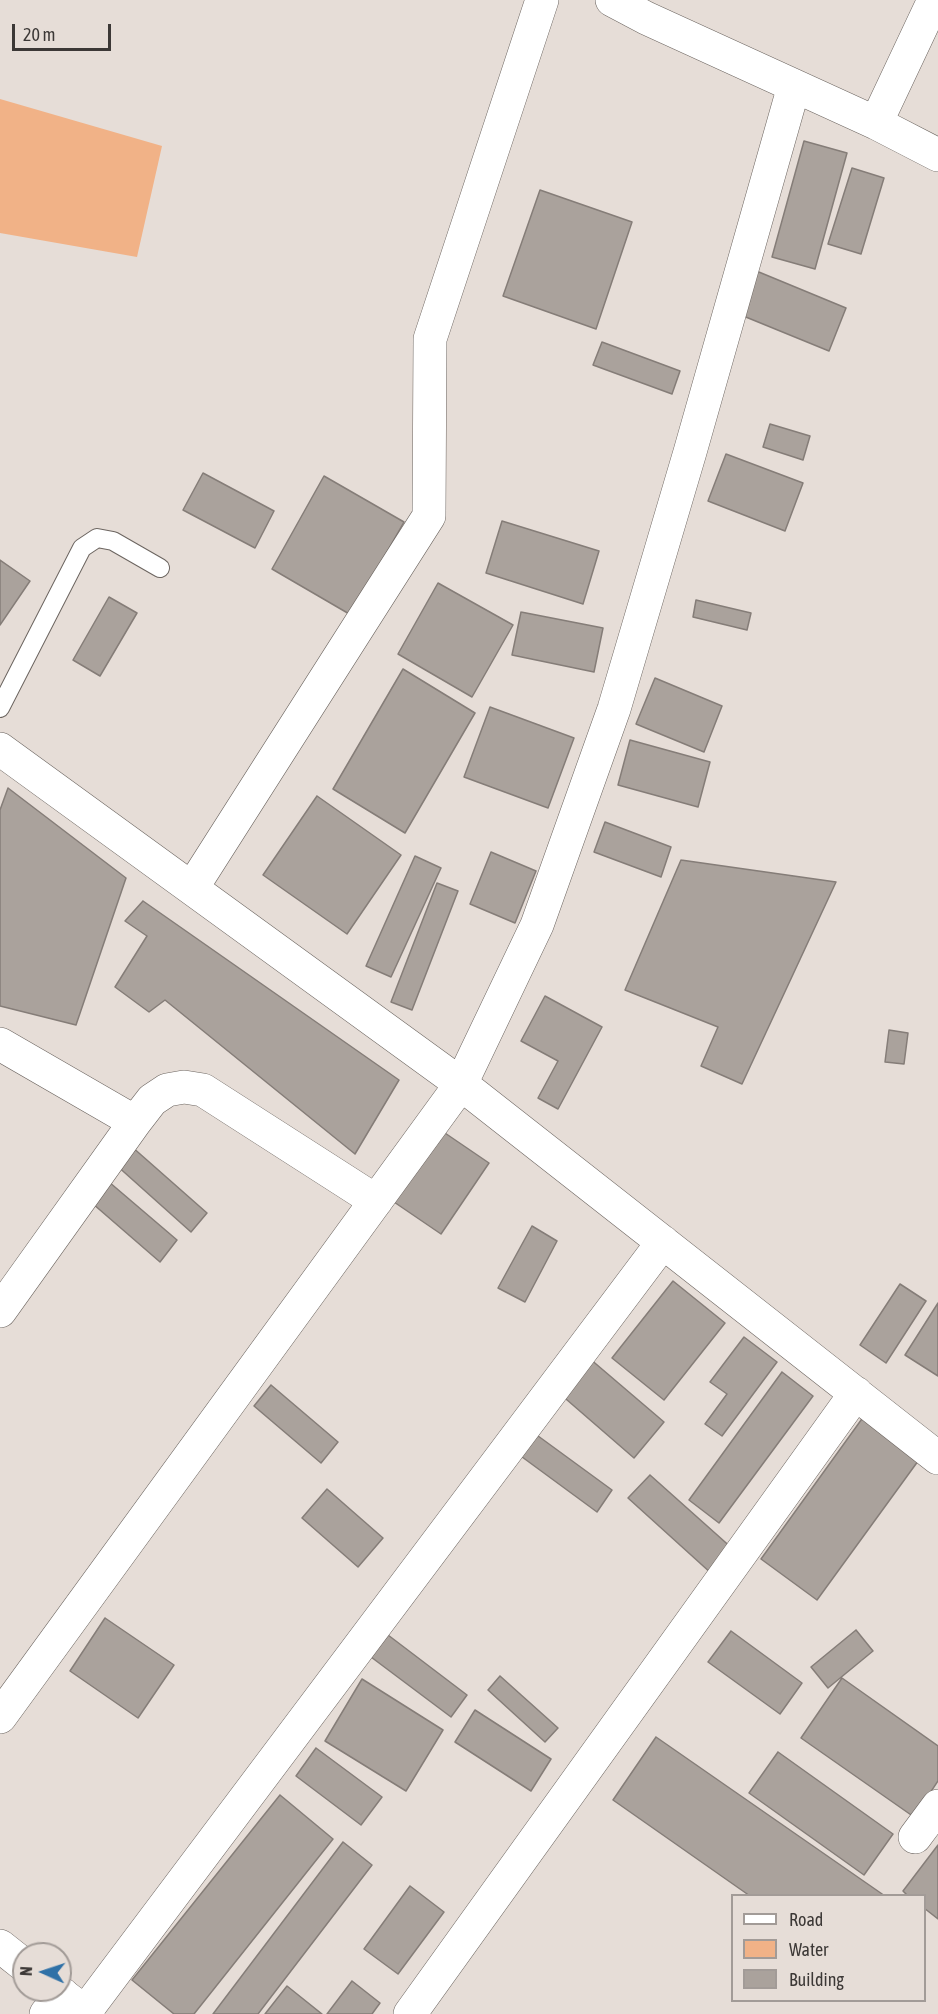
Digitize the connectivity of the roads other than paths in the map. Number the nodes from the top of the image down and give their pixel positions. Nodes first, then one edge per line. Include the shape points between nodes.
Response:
1 (542, 0) edge
2 (612, 0) edge
3 (934, 0) edge
4 (794, 86) junction
5 (876, 123) junction
6 (938, 154) edge
7 (160, 568) dead end
8 (0, 708) edge
9 (0, 749) edge
10 (192, 888) junction
11 (0, 1044) edge
12 (461, 1084) junction
13 (135, 1122) junction
14 (376, 1201) junction
15 (663, 1242) junction
16 (0, 1311) edge
17 (856, 1393) junction
18 (938, 1458) edge
19 (0, 1717) edge
20 (938, 1806) edge
21 (915, 1837) dead end
22 (0, 1946) edge
23 (12, 1956) edge
24 (67, 2005) edge
25 (410, 2014) edge

1 - 10 street via 430,339 429,516
2 - 4 street
3 - 5 street
4 - 5 street
4 - 12 street via 614,709 537,926
5 - 6 street
7 - 8 lane via 113,540 97,537 82,548
9 - 10 street
10 - 12 street
11 - 13 street
12 - 14 street
12 - 15 street
13 - 14 street via 152,1100 167,1090 203,1090
13 - 16 street
14 - 19 street
15 - 17 street
15 - 24 street
17 - 18 street
17 - 25 street
20 - 21 street
22 - 23 street

